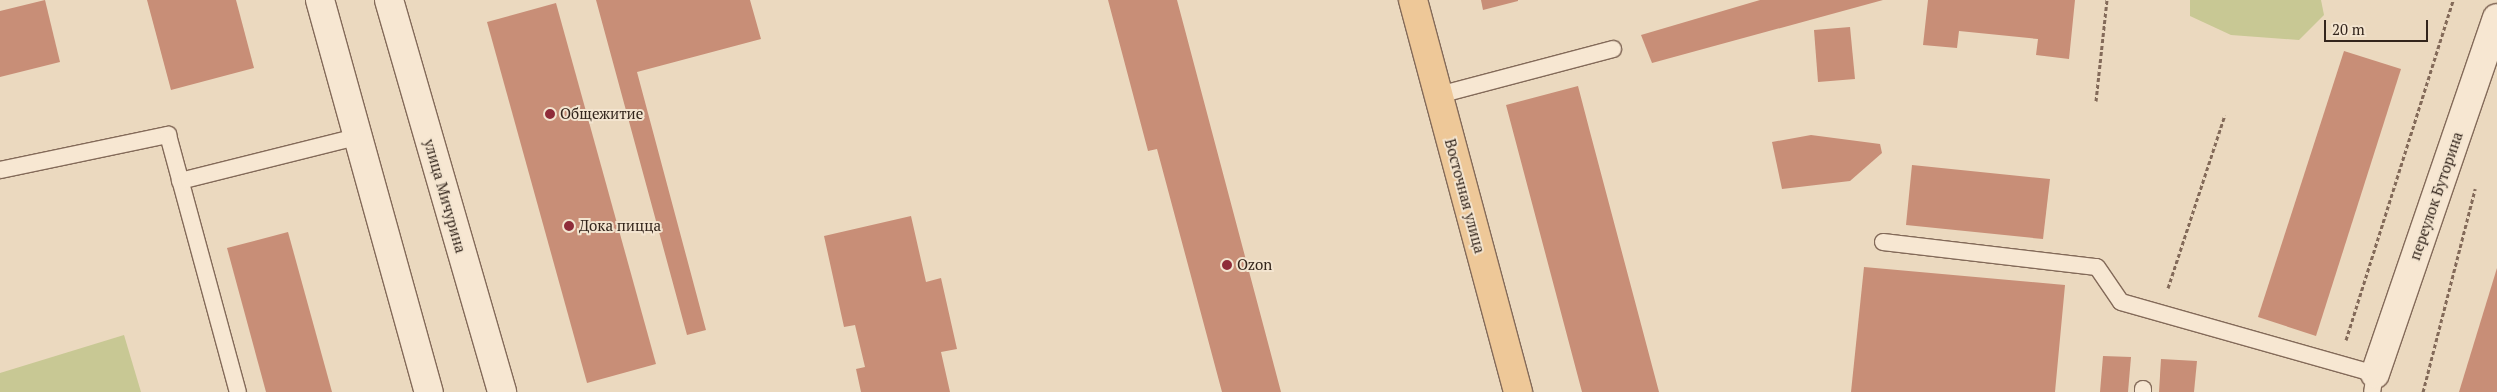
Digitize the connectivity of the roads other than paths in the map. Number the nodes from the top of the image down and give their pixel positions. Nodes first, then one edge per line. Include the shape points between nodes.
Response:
1 (320, 0) edge
2 (389, 0) edge
3 (1413, 0) edge
4 (2497, 18) edge
5 (1613, 49) dead end
6 (1438, 95) junction
7 (360, 136) junction
8 (0, 170) edge
9 (180, 181) junction
10 (1883, 242) dead end
11 (2373, 383) edge
12 (238, 392) edge
13 (429, 392) edge
14 (502, 392) edge
15 (1518, 392) edge

1 - 7 street
2 - 14 street, улица Мичурина
3 - 6 main road, Восточная улица
4 - 11 street, переулок Буторина
5 - 6 lane
6 - 15 main road, Восточная улица
7 - 9 lane
7 - 13 street
8 - 9 lane via 168,135
9 - 12 lane
10 - 11 lane via 2097,267 2121,302 2338,364

